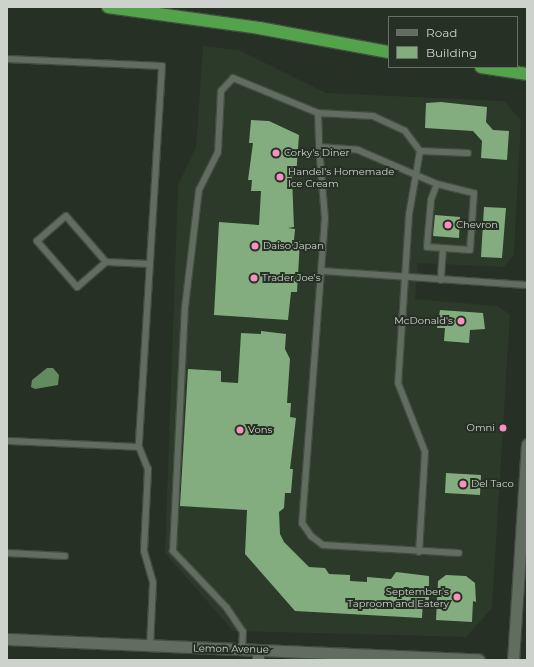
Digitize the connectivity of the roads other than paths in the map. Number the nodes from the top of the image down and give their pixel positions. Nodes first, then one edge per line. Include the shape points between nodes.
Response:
1 (108, 7) edge
2 (388, 52) edge
3 (7, 59) edge
4 (488, 68) edge
5 (527, 74) edge
6 (318, 113) junction
7 (319, 147) junction
8 (420, 151) junction
9 (468, 153) dead end
10 (415, 177) junction
11 (437, 184) junction
12 (443, 248) junction
13 (106, 262) junction
14 (150, 264) junction
15 (322, 271) junction
16 (405, 277) junction
17 (441, 280) junction
18 (527, 285) edge
19 (7, 442) edge
20 (527, 444) edge
21 (140, 447) junction
22 (419, 552) junction
23 (7, 553) edge
24 (459, 553) dead end
25 (65, 556) dead end
26 (7, 639) edge
27 (150, 646) junction
28 (242, 649) junction
29 (258, 655) edge
30 (479, 660) edge
31 (513, 660) edge

1 - 2 highway via 259,28
3 - 14 lane via 162,66
4 - 5 highway
6 - 7 lane
6 - 8 lane via 373,116 405,131
6 - 28 lane via 233,78 221,91 218,152 200,190 185,307 173,551 231,614 243,632
7 - 10 lane via 358,150
7 - 15 lane via 325,218
8 - 9 lane
8 - 10 lane
10 - 11 lane
10 - 16 lane
11 - 12 lane via 431,200 427,247
11 - 12 lane via 474,194 470,250
12 - 17 lane
13 - 13 lane via 77,287 37,242 66,216
13 - 14 lane
14 - 21 lane
15 - 16 lane
15 - 22 lane via 302,523 311,536 323,546
16 - 17 lane
16 - 22 lane via 398,383 425,452
17 - 18 lane
19 - 21 lane
20 - 31 street
21 - 27 lane via 148,469 144,552 153,583
22 - 24 lane
23 - 25 lane
26 - 27 street, Lemon Avenue
27 - 28 street, Lemon Avenue
28 - 29 street, Lemon Avenue
29 - 30 street, Lemon Avenue

